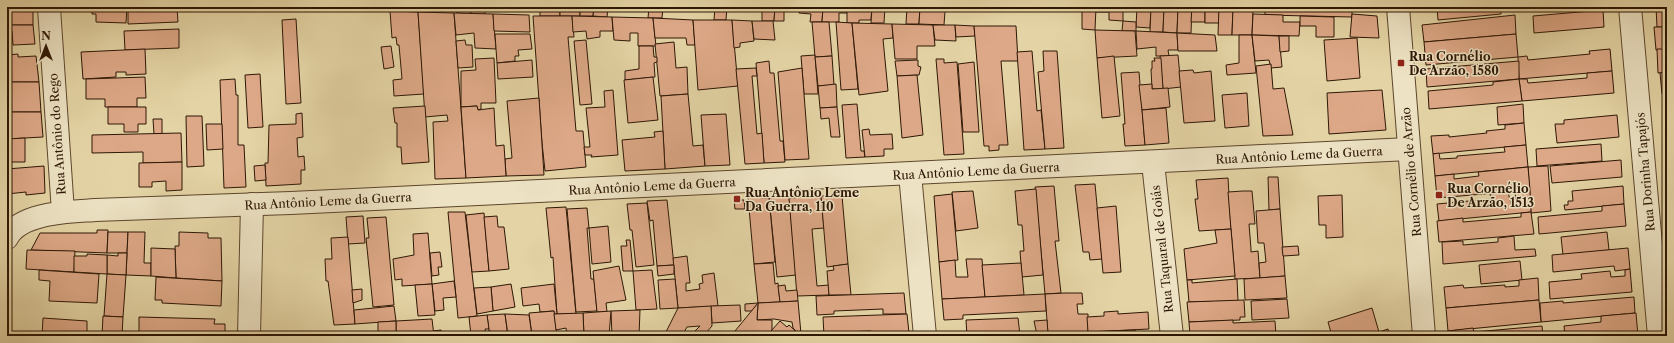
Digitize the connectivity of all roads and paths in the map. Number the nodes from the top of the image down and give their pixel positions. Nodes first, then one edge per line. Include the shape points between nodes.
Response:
1 (1398, 7) edge
2 (1630, 7) edge
3 (49, 8) dead end
4 (1409, 150) junction
5 (1153, 163) junction
6 (910, 174) junction
7 (252, 204) junction
8 (63, 212) junction
9 (7, 238) edge
10 (250, 336) edge
11 (925, 336) edge
12 (1172, 336) edge
13 (1424, 336) edge
14 (1659, 336) edge

1 - 4 street, Rua Cornélio de Arzão
2 - 14 street, Rua Dorinha Tapajós
3 - 8 street, Rua Antônio do Rego
4 - 5 street, Rua Antônio Leme da Guerra
4 - 13 street, Rua Cornélio de Arzão
5 - 6 street, Rua Antônio Leme da Guerra
5 - 12 street, Rua Taquaral de Goiás
6 - 7 street, Rua Antônio Leme da Guerra
6 - 11 street
7 - 8 street, Rua Antônio Leme da Guerra
7 - 10 street
8 - 9 street, Rua Antônio Leme da Guerra via 38,217 20,225 10,231

